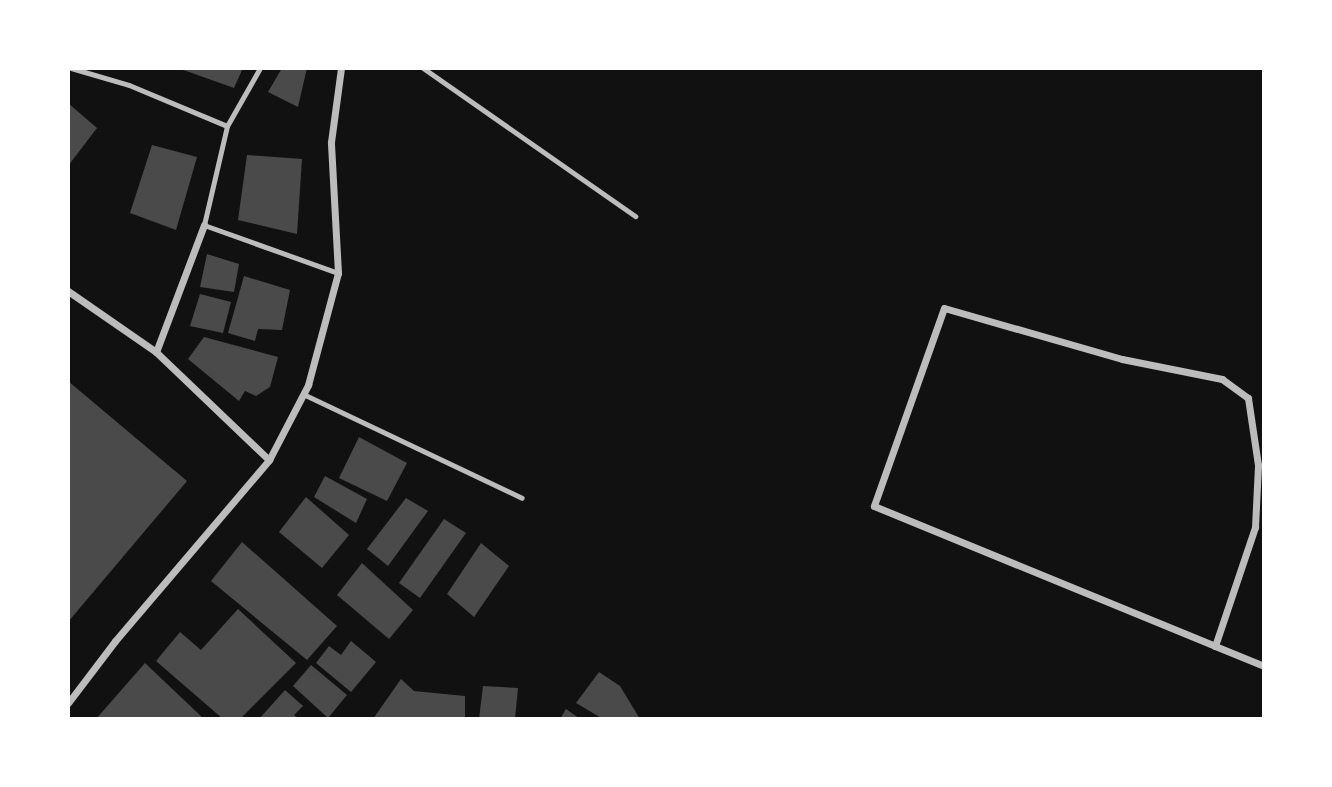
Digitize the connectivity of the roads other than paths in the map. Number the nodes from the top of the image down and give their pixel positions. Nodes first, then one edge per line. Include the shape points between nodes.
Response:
1 (71, 68) edge
2 (260, 68) edge
3 (341, 68) edge
4 (423, 68) edge
5 (227, 126) junction
6 (635, 216) dead end
7 (204, 225) junction
8 (338, 272) junction
9 (68, 291) edge
10 (156, 352) junction
11 (303, 394) junction
12 (269, 460) junction
13 (522, 498) dead end
14 (1215, 646) junction
15 (1264, 666) edge
16 (68, 703) edge

1 - 5 lane via 129,85
2 - 5 lane
3 - 8 street via 331,142
4 - 6 lane
5 - 7 lane
7 - 8 lane
7 - 10 street
8 - 11 street
9 - 10 street
10 - 12 street
11 - 12 street
11 - 13 lane
12 - 16 street via 115,640
14 - 14 street via 874,506 944,308 1122,359 1222,379 1248,398 1258,465 1255,527
14 - 15 street

